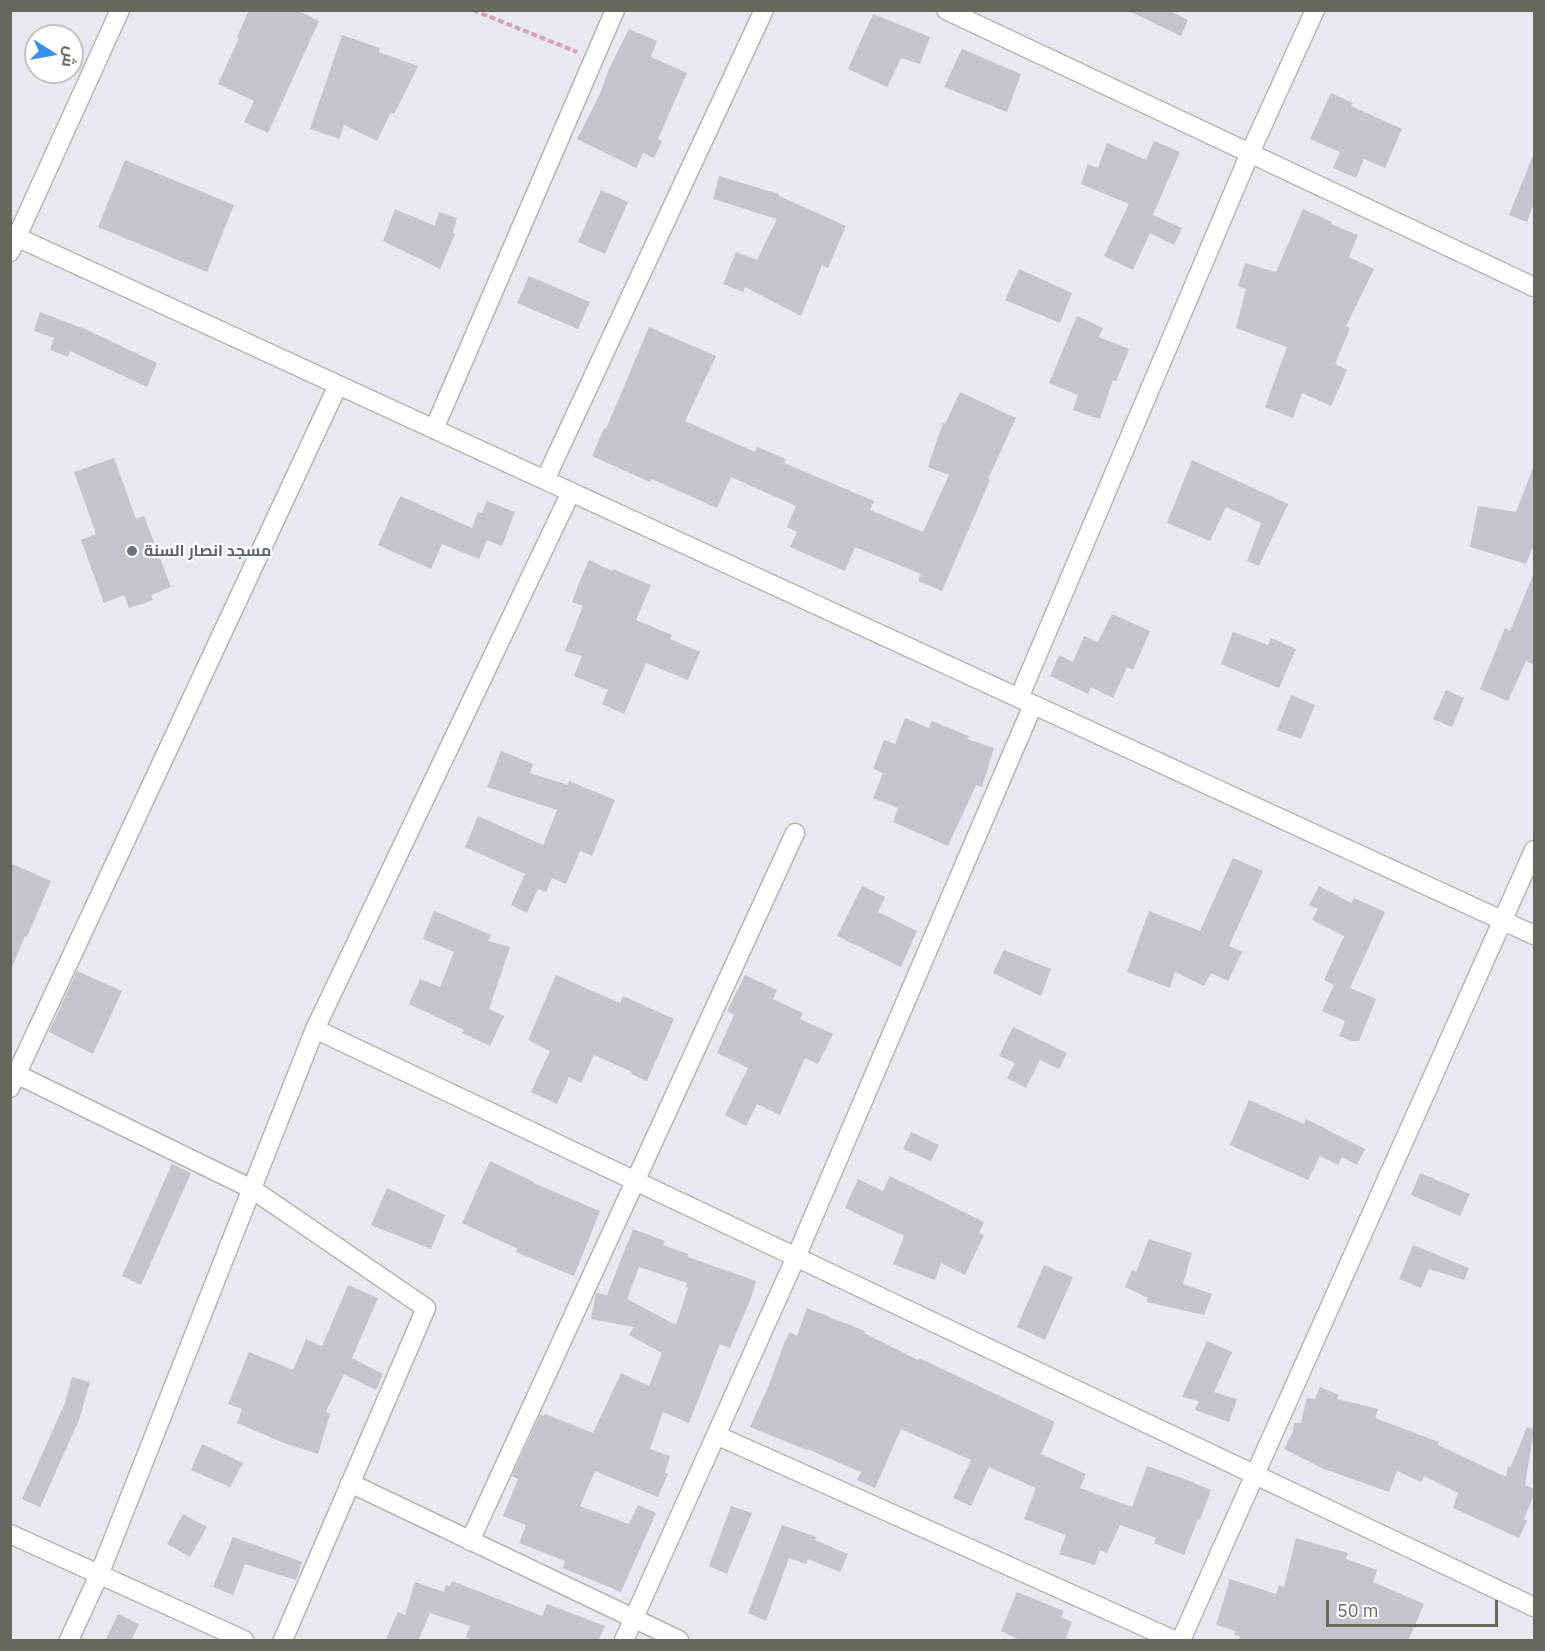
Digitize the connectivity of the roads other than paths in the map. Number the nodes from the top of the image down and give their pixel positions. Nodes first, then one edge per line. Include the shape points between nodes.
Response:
1 (120, 10) edge
2 (615, 10) edge
3 (764, 10) edge
4 (946, 10) edge
5 (1315, 10) edge
6 (1250, 153) junction
7 (13, 241) edge
8 (1534, 287) edge
9 (338, 385) junction
10 (434, 429) junction
11 (545, 480) junction
12 (571, 492) junction
13 (1026, 702) junction
14 (795, 833) dead end
15 (1534, 850) edge
16 (1503, 921) junction
17 (1534, 936) edge
18 (315, 1029) junction
19 (13, 1078) edge
20 (635, 1181) junction
21 (252, 1190) junction
22 (795, 1257) junction
23 (716, 1435) junction
24 (1255, 1474) junction
25 (351, 1484) junction
26 (10, 1534) edge
27 (470, 1541) junction
28 (99, 1575) junction
29 (1534, 1607) edge
30 (633, 1619) junction
31 (69, 1641) edge
32 (244, 1641) edge
33 (283, 1641) edge
34 (624, 1641) edge
35 (679, 1641) edge
36 (1174, 1641) edge
37 (1181, 1641) edge

1 - 7 street
2 - 10 street
3 - 11 street
4 - 6 street
5 - 6 street
6 - 8 street
6 - 13 street
7 - 9 street
9 - 10 street
9 - 19 street
10 - 11 street
11 - 12 street
12 - 13 street
12 - 18 street
13 - 16 street
13 - 22 street
14 - 20 street
15 - 16 street
16 - 17 street
16 - 24 street
18 - 20 street
18 - 21 street
19 - 21 street
20 - 22 street
20 - 27 street
21 - 25 street via 426,1308
21 - 28 street
22 - 23 street
22 - 24 street
23 - 30 street
23 - 36 street
24 - 29 street
24 - 37 street
25 - 27 street
25 - 33 street
26 - 28 street
27 - 30 street
28 - 31 street
28 - 32 street
30 - 34 street
30 - 35 street

